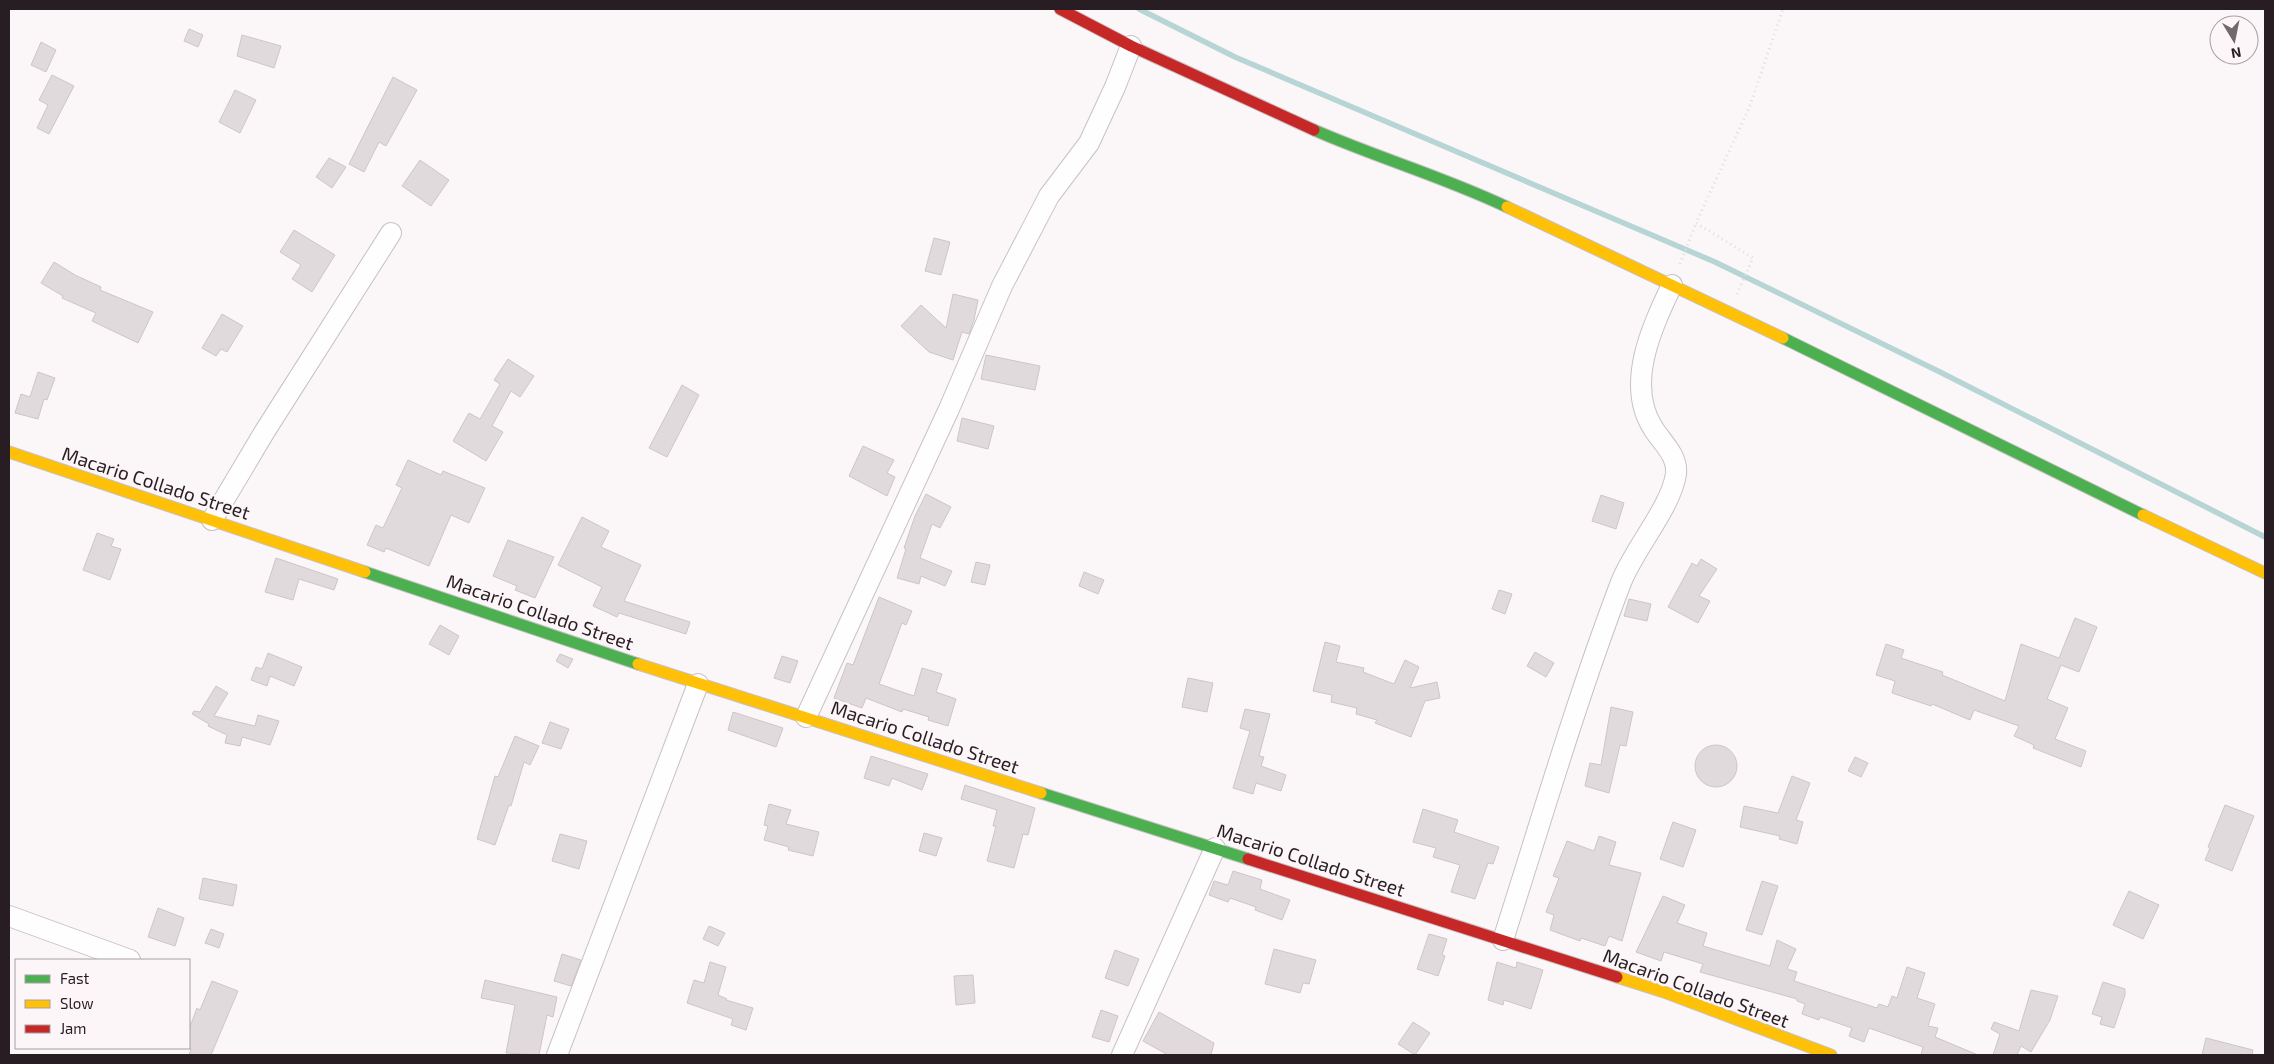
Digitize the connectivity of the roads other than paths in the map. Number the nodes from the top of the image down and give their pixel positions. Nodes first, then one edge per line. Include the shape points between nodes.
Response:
1 (1060, 9) edge
2 (1131, 46) junction
3 (391, 233) dead end
4 (1674, 278) junction
5 (9, 452) edge
6 (212, 520) junction
7 (2265, 573) edge
8 (698, 684) junction
9 (806, 717) junction
10 (1215, 848) junction
11 (9, 916) edge
12 (1504, 940) junction
13 (127, 959) edge
14 (557, 1055) edge
15 (1122, 1055) edge
16 (1831, 1055) edge

1 - 2 street
2 - 4 street via 1350,146 1474,191
2 - 9 street via 1088,143 1049,196 1002,286 949,409
3 - 6 street
4 - 7 street
4 - 12 street via 1658,313 1640,378 1643,402 1652,427 1673,457 1676,474 1668,497 1621,582 1559,763
5 - 6 street, Macario Collado Street
6 - 8 street, Macario Collado Street
8 - 9 street, Macario Collado Street
8 - 14 street
9 - 10 street, Macario Collado Street
10 - 12 street, Macario Collado Street
10 - 15 street
11 - 13 street
12 - 16 street, Macario Collado Street via 1664,992

